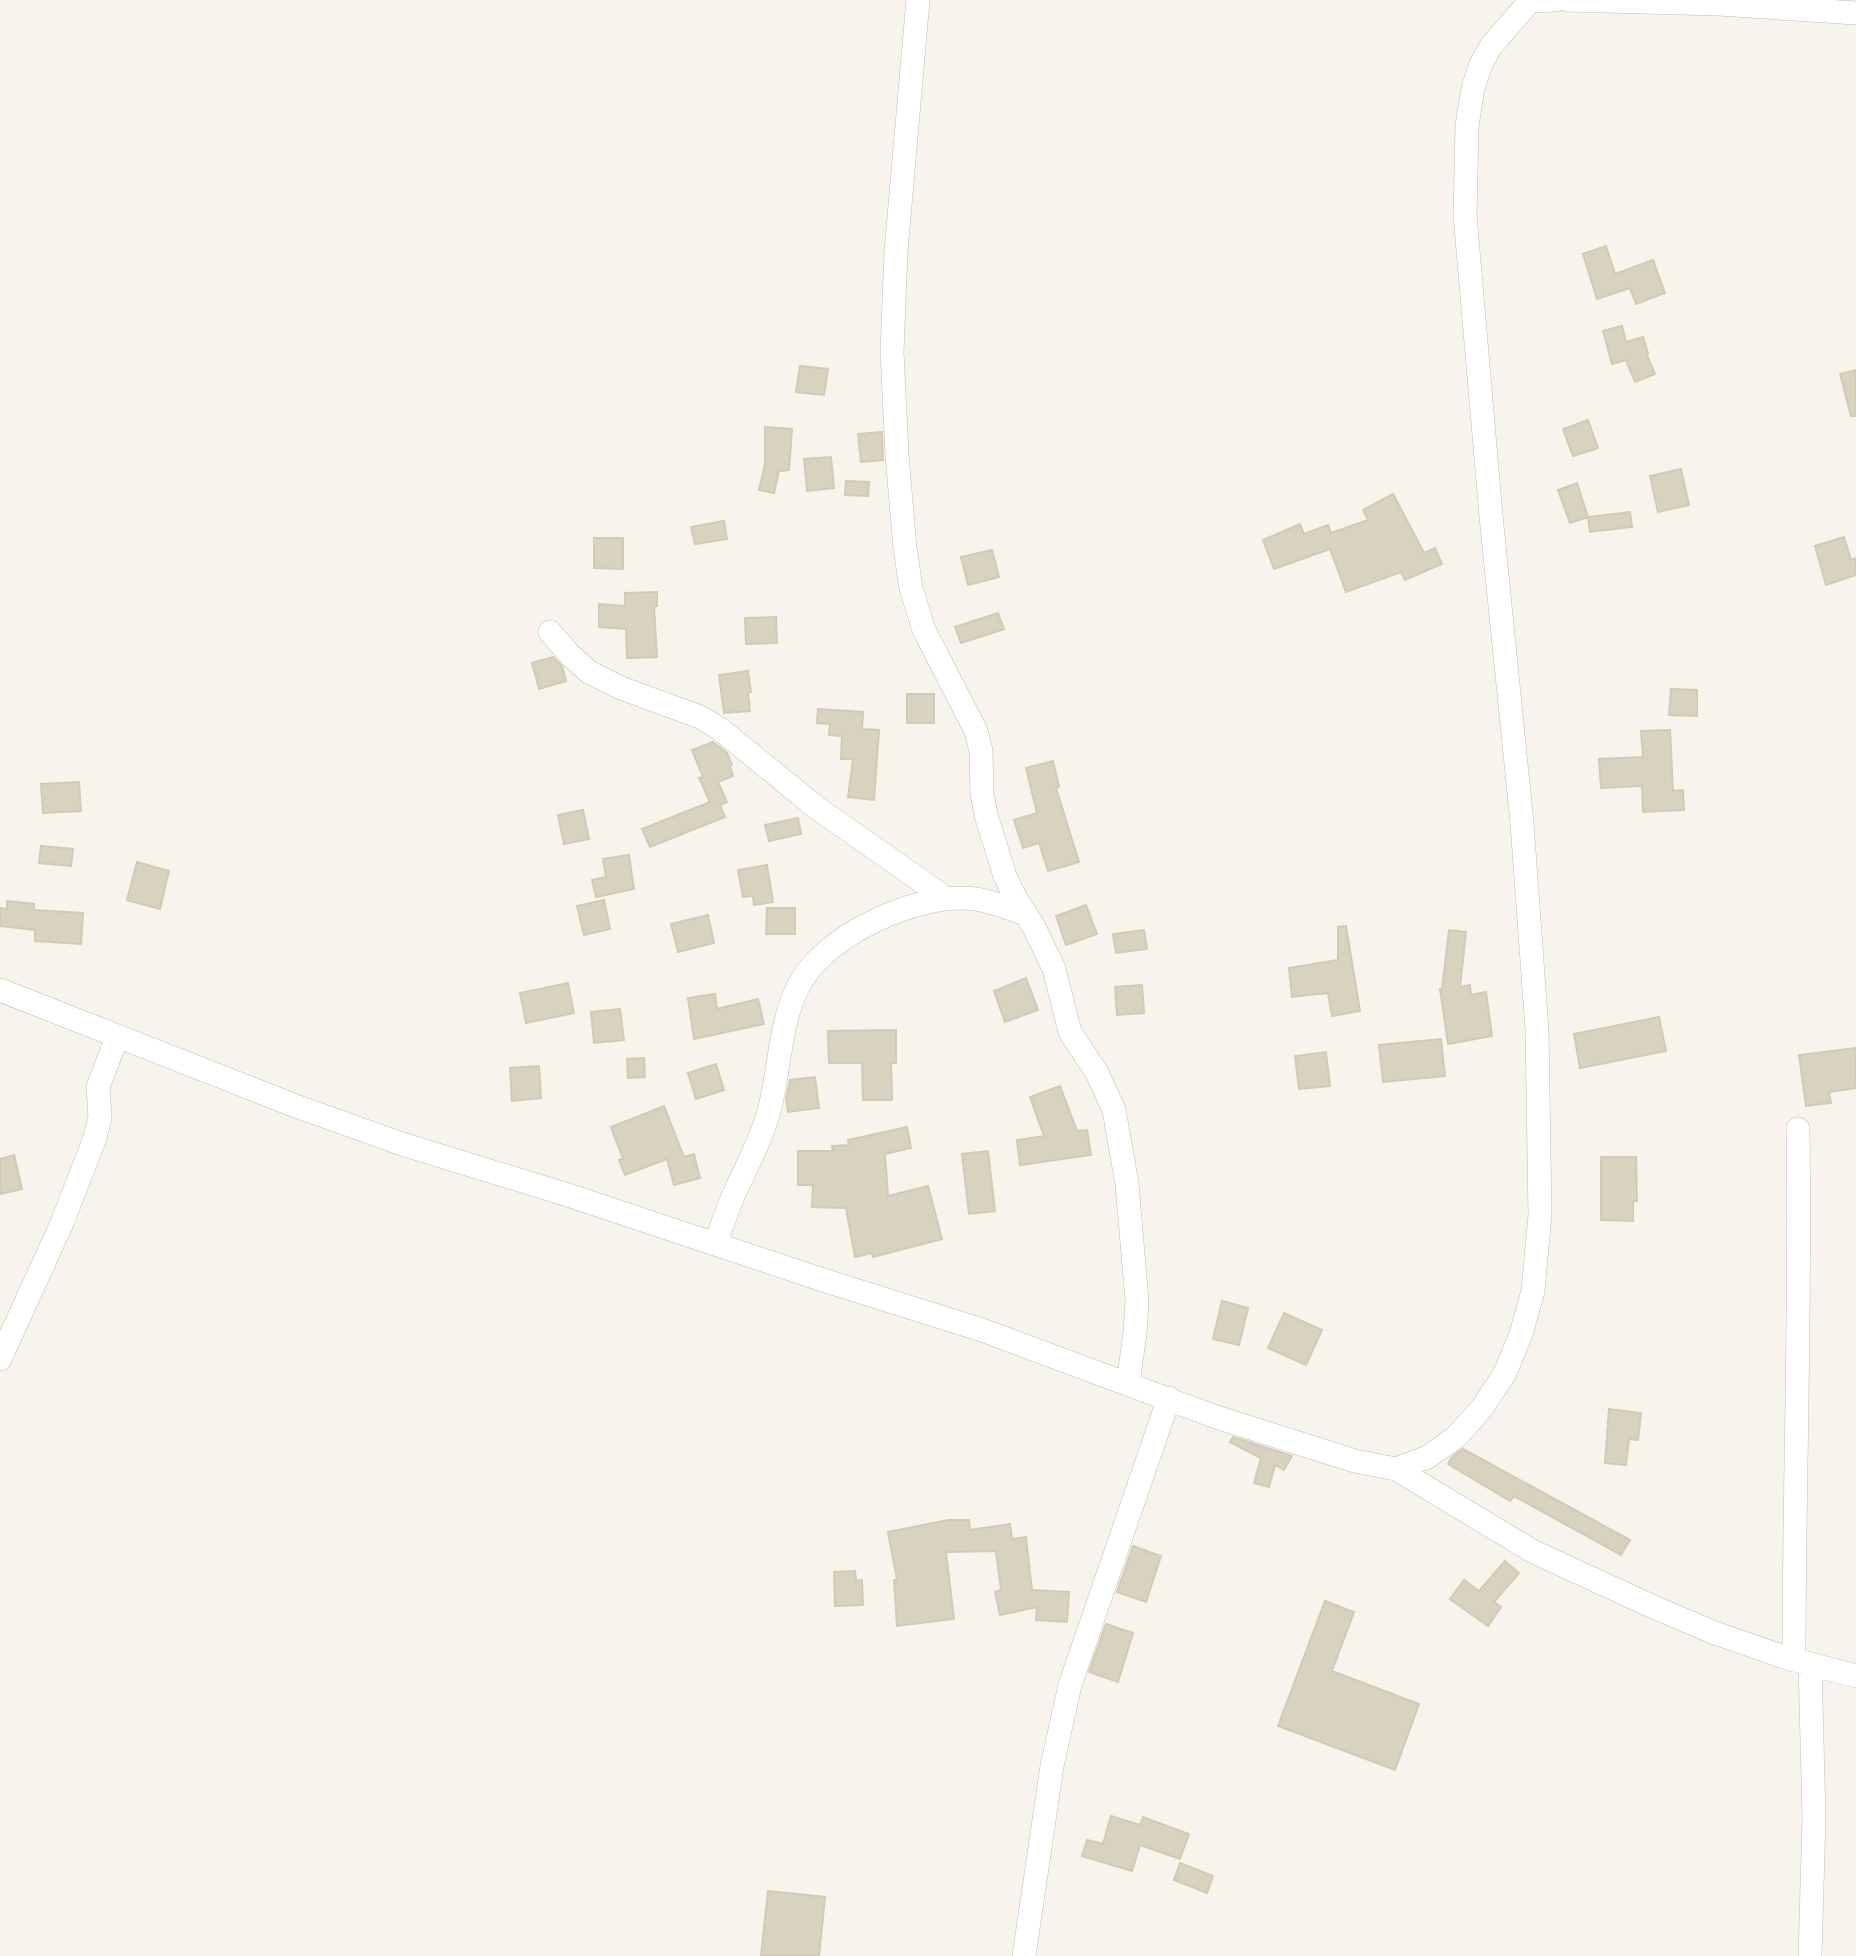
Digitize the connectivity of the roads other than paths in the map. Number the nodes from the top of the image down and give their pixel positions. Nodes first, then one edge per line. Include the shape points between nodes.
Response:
1 (918, 0) edge
2 (1556, 0) edge
3 (1568, 0) edge
4 (1529, 1) edge
5 (1856, 13) edge
6 (550, 632) dead end
7 (947, 899) junction
8 (1026, 914) junction
9 (0, 990) edge
10 (117, 1037) junction
11 (1798, 1129) dead end
12 (715, 1244) junction
13 (0, 1359) edge
14 (1128, 1382) junction
15 (1169, 1398) junction
16 (1396, 1469) junction
17 (1802, 1662) junction
18 (1856, 1676) edge
19 (1024, 1956) edge
20 (1810, 1956) edge

1 - 8 street via 893,316 905,548 924,630 976,731 986,815 1005,876
2 - 4 street
3 - 5 street
4 - 16 street via 1481,64 1467,126 1465,215 1537,1030 1540,1215 1535,1279 1505,1373 1482,1408 1456,1437 1428,1457
6 - 7 street via 589,672 720,729 817,808
7 - 8 street via 975,899
7 - 12 street via 863,925 806,974 797,988 784,1034 769,1112
8 - 14 street via 1054,968 1070,1032 1109,1095 1117,1121 1136,1301
9 - 10 street
10 - 12 street via 402,1144
10 - 13 street via 98,1087 100,1116 95,1138
11 - 17 street via 1794,1513
12 - 14 street
14 - 15 street
15 - 16 street via 1355,1461
15 - 19 street via 1070,1685 1052,1766
16 - 17 street via 1532,1551 1715,1633
17 - 18 street
17 - 20 street via 1814,1817

